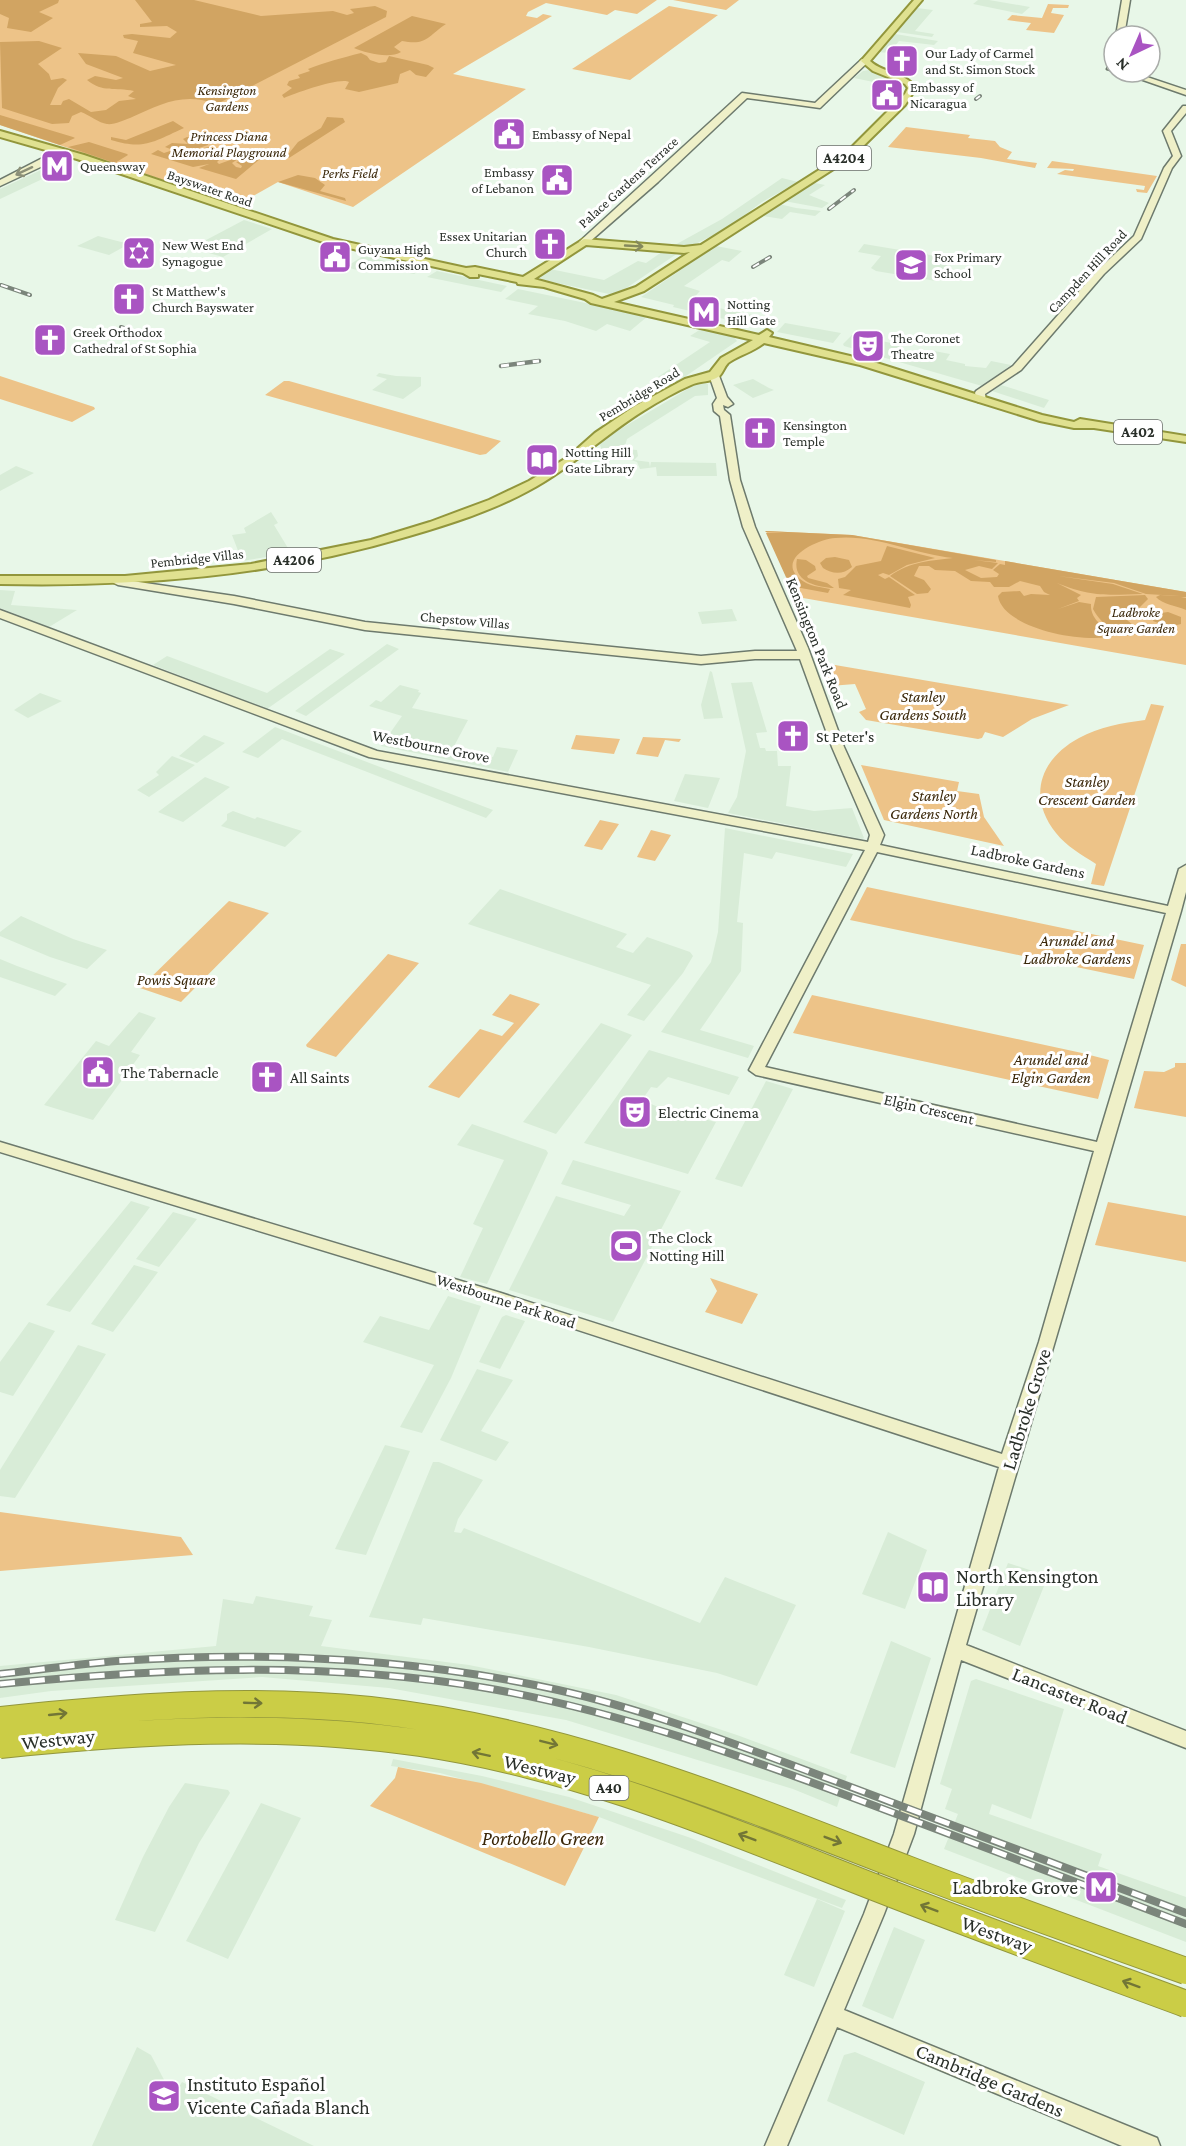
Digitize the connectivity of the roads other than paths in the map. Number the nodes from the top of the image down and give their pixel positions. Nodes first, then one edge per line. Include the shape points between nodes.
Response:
1 (918, 0) edge
2 (1126, 0) edge
3 (1122, 24) edge
4 (865, 61) junction
5 (1159, 84) edge
6 (1186, 93) edge
7 (1186, 108) edge
8 (0, 134) edge
9 (60, 152) junction
10 (0, 183) edge
11 (584, 242) junction
12 (685, 255) junction
13 (521, 283) junction
14 (640, 289) junction
15 (609, 301) junction
16 (633, 303) junction
17 (760, 334) junction
18 (714, 375) junction
19 (982, 396) junction
20 (1186, 439) edge
21 (581, 452) joint
22 (173, 577) junction
23 (0, 580) edge
24 (118, 582) junction
25 (175, 591) junction
26 (0, 614) edge
27 (798, 639) junction
28 (755, 655) junction
29 (804, 655) junction
30 (874, 847) junction
31 (1186, 869) edge
32 (1174, 911) junction
33 (0, 1147) edge
34 (1102, 1148) junction
35 (1009, 1463) junction
36 (955, 1649) junction
37 (0, 1720) edge
38 (1186, 1740) edge
39 (0, 1745) edge
40 (1186, 1971) edge
41 (1186, 2004) edge
42 (832, 2015) junction
43 (776, 2146) edge
44 (1149, 2146) edge

1 - 4 main road
2 - 3 main road
4 - 11 main road, Palace Gardens Terrace via 817,106 745,95
4 - 12 main road, A4204 via 907,81 912,87 909,95 849,154 704,248
5 - 6 main road
7 - 19 main road, Campden Hill Road via 1167,130 1177,156 1138,237 1101,272 1017,368
8 - 9 main road, Bayswater Road / A402
9 -> 10 main road
9 - 13 main road, Bayswater Road / A402 via 330,241
11 -> 12 main road, A4204
11 - 13 main road, Palace Gardens Terrace
12 - 14 main road, A4204
13 - 15 main road, A402 via 540,290 551,288
14 - 15 main road, A4204
14 - 16 main road, A4204
15 - 16 main road, A402
15 - 17 main road, A402
16 - 17 main road, A402
17 - 18 main road, Pembridge Road / A4206 via 752,346 743,348 717,368
17 - 19 main road, A402
18 - 21 main road, Pembridge Road / A4206 via 706,374 685,383 599,435
18 - 27 main road, Kensington Park Road via 722,398 719,411 724,415 735,480 749,527
19 - 20 main road, A402 via 1060,419
21 - 22 main road, Pembridge Villas / A4206 via 498,501 412,532 255,567
22 - 24 main road, Pembridge Villas / A4206
22 - 25 main road
23 - 24 main road, Pembridge Villas / A4206
24 - 25 main road, Chepstow Villas
25 - 28 main road, Chepstow Villas via 365,626 701,660
26 - 30 main road, Westbourne Grove via 374,754
27 - 28 main road, Chepstow Villas
27 - 29 main road, Kensington Park Road
28 - 29 main road, Chepstow Villas
29 - 30 main road, Kensington Park Road via 838,747 877,835
30 - 32 main road, Ladbroke Gardens
30 - 34 main road, Elgin Crescent via 756,1070
31 - 32 main road, Ladbroke Grove
32 - 34 main road, Ladbroke Grove
33 - 35 main road, Westbourne Park Road via 480,1292
34 - 35 main road, Ladbroke Grove
35 - 36 main road, Ladbroke Grove
36 - 38 main road, Lancaster Road
36 - 42 main road, Ladbroke Grove via 904,1834
37 -> 40 highway, Westway / A40, bridge via 157,1705 237,1703 370,1710 488,1728 600,1756 713,1794 960,1890
41 -> 39 highway, Westway / A40, bridge via 701,1819 590,1781 478,1753 300,1730 117,1734
42 - 43 main road, Ladbroke Grove
42 - 44 main road, Cambridge Gardens

